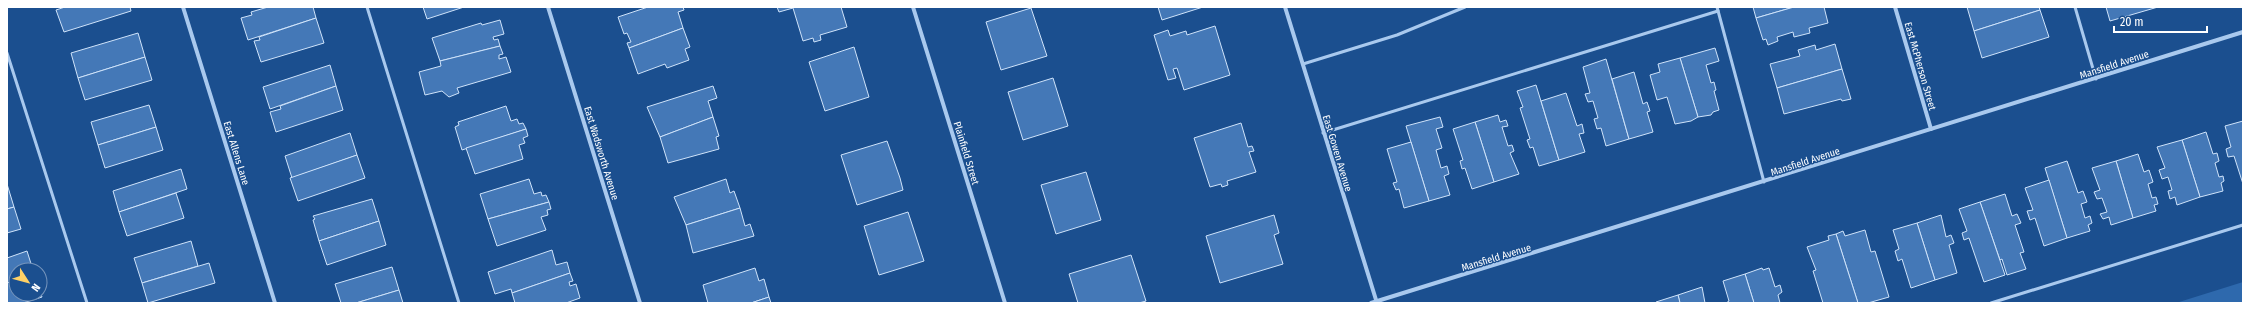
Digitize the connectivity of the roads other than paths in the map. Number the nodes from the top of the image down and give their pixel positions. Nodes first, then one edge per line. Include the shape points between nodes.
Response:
1 (183, 7) edge
2 (367, 7) edge
3 (548, 7) edge
4 (913, 7) edge
5 (1285, 7) edge
6 (1465, 7) edge
7 (1717, 7) edge
8 (1896, 7) edge
9 (2075, 7) edge
10 (1718, 12) junction
11 (2243, 32) edge
12 (7, 53) edge
13 (1303, 64) junction
14 (2096, 79) junction
15 (1931, 129) junction
16 (1324, 133) junction
17 (1764, 182) junction
18 (2243, 225) edge
19 (1377, 302) edge
20 (87, 303) edge
21 (274, 303) edge
22 (459, 303) edge
23 (640, 303) edge
24 (1005, 303) edge
25 (1371, 303) edge
26 (1991, 303) edge

1 - 21 street, East Allens Lane
2 - 22 lane
3 - 23 street, East Wadsworth Avenue
4 - 24 street, Plainfield Street
5 - 13 street, East Gowen Avenue
6 - 13 lane via 1396,35
7 - 10 lane
8 - 15 street, East McPherson Street
9 - 14 lane
10 - 16 lane
10 - 17 lane
11 - 14 street, Mansfield Avenue
12 - 20 lane
13 - 16 street, East Gowen Avenue
14 - 15 street, Mansfield Avenue
15 - 17 street, Mansfield Avenue
16 - 19 street, East Gowen Avenue
17 - 19 street, Mansfield Avenue
18 - 26 lane
19 - 25 street, Mansfield Avenue

